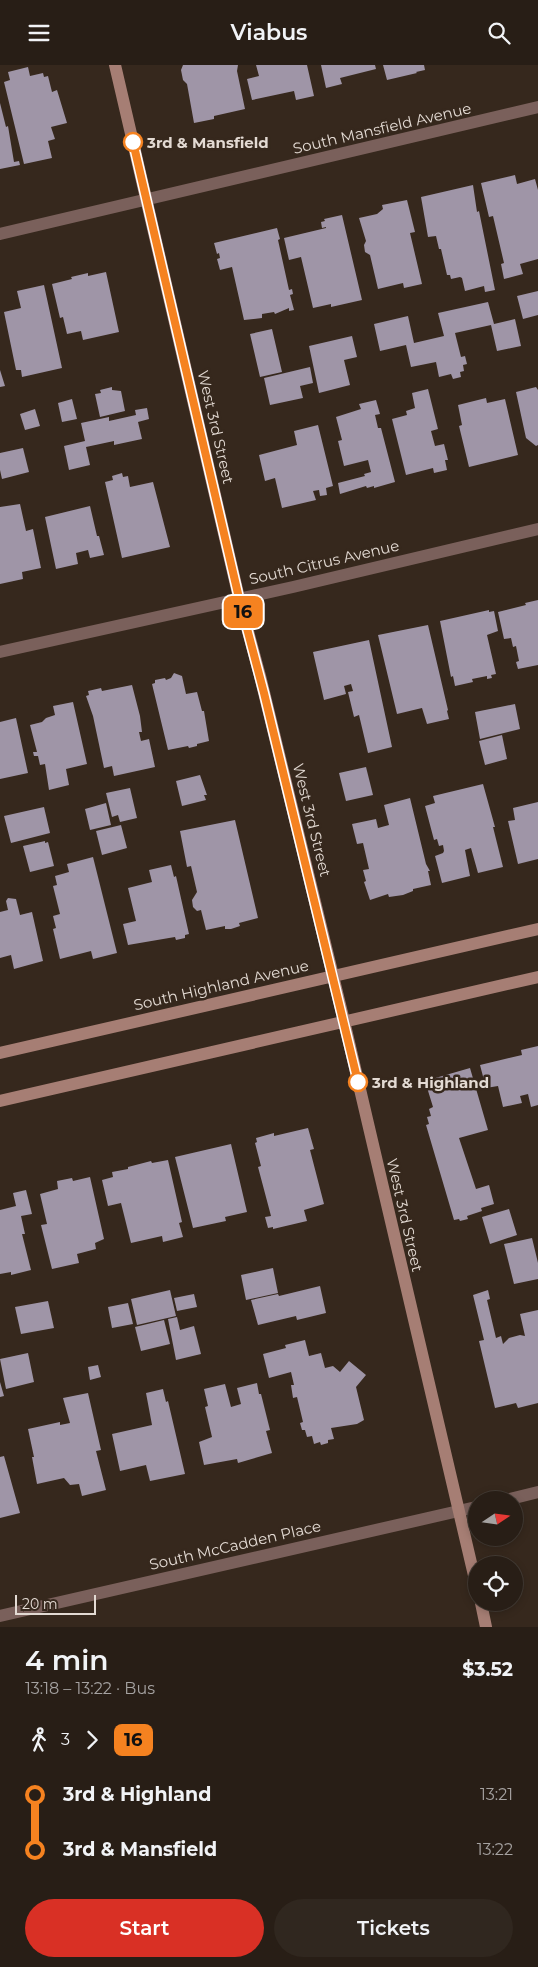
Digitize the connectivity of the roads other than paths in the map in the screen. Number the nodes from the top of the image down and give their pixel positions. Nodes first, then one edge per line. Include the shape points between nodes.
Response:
1 (115, 65) edge
2 (538, 107) edge
3 (146, 201) junction
4 (0, 234) edge
5 (538, 529) edge
6 (239, 598) junction
7 (0, 652) edge
8 (538, 929) edge
9 (333, 976) junction
10 (538, 977) edge
11 (344, 1021) junction
12 (0, 1053) edge
13 (0, 1101) edge
14 (538, 1492) edge
15 (523, 1496) edge
16 (468, 1509) edge
17 (460, 1511) junction
18 (470, 1556) edge
19 (482, 1611) edge
20 (0, 1615) edge
21 (486, 1627) edge

1 - 3 main road, West 3rd Street
2 - 3 street, South Mansfield Avenue
3 - 4 street, South Mansfield Avenue
3 - 6 main road, West 3rd Street
5 - 6 street, South Citrus Avenue
6 - 7 street, South Citrus Avenue
6 - 9 main road, West 3rd Street
8 - 9 main road, South Highland Avenue
9 - 11 main road, West 3rd Street
9 - 12 main road, South Highland Avenue
10 - 11 main road
11 - 13 main road
11 - 17 main road, West 3rd Street
14 - 15 street
16 - 17 street, South McCadden Place
17 - 18 main road, West 3rd Street
17 - 20 street, South McCadden Place
19 - 21 main road

